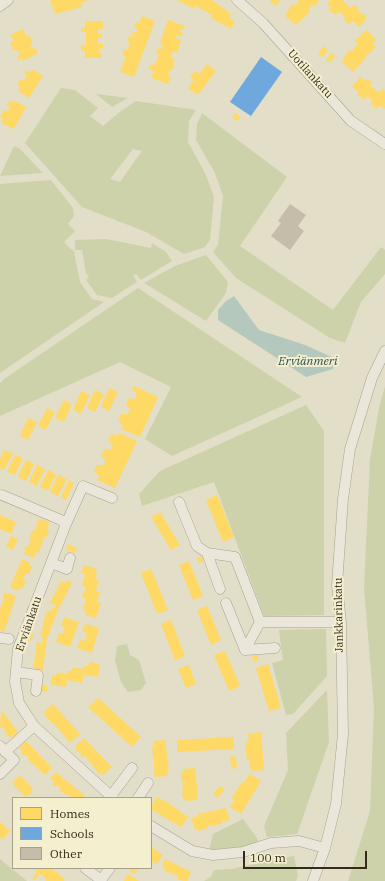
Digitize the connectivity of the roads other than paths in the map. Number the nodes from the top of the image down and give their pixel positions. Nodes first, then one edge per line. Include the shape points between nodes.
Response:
1 (8, 0) edge
2 (237, 0) edge
3 (0, 6) edge
4 (385, 144) edge
5 (385, 351) edge
6 (2, 496) dead end
7 (112, 498) dead end
8 (179, 502) dead end
9 (66, 524) junction
10 (207, 553) junction
11 (70, 558) dead end
12 (51, 563) junction
13 (220, 589) dead end
14 (226, 603) dead end
15 (260, 622) junction
16 (341, 622) junction
17 (275, 648) dead end
18 (245, 650) junction
19 (16, 672) junction
20 (36, 691) dead end
21 (34, 726) junction
22 (2, 749) edge
23 (132, 768) dead end
24 (0, 774) edge
25 (148, 784) dead end
26 (112, 797) edge
27 (139, 797) edge
28 (152, 827) edge
29 (325, 848) junction
30 (86, 869) edge
31 (109, 869) edge
32 (313, 881) edge

1 - 3 street
2 - 4 street, Uotilankatu via 263,22 351,121
5 - 16 street, Jankkarinkatu via 372,378 350,449 343,499 337,584
6 - 9 street
7 - 9 street, Erviänkatu via 83,486
8 - 10 street via 197,546
9 - 12 street, Erviänkatu
10 - 13 street
10 - 15 street via 235,557
11 - 12 street via 66,569
12 - 19 street, Erviänkatu via 18,649
14 - 18 street
15 - 16 street
15 - 18 street
16 - 29 street, Jankkarinkatu via 343,734 336,804
17 - 18 street
19 - 20 street via 38,675
19 - 21 street, Erviänkatu via 19,704
21 - 22 street
21 - 26 street, Erviänkatu
22 - 24 street via 14,760
23 - 26 street
25 - 27 street
28 - 29 street via 192,851 213,855 299,841
29 - 32 street, Jankkarinkatu
30 - 31 street via 101,880

